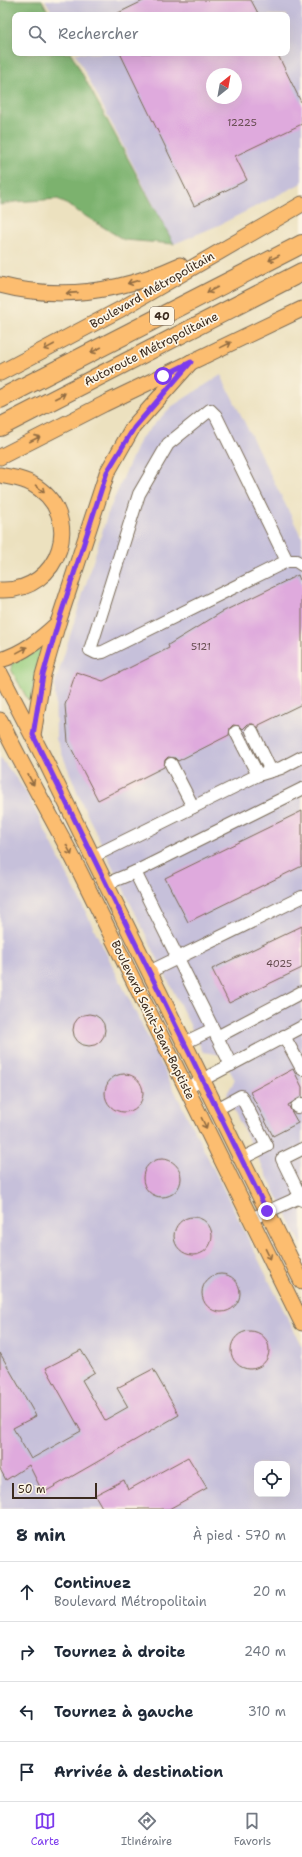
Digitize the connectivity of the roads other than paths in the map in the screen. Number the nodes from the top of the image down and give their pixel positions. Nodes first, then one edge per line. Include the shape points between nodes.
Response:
1 (302, 204) edge
2 (259, 228) junction
3 (302, 244) edge
4 (299, 274) edge
5 (0, 285) edge
6 (302, 309) edge
7 (191, 362) junction
8 (0, 372) edge
9 (0, 399) edge
10 (0, 427) edge
11 (0, 457) edge
12 (0, 475) edge
13 (287, 561) junction
14 (302, 565) edge
15 (0, 590) edge
16 (58, 623) junction
17 (0, 660) edge
18 (0, 673) edge
19 (0, 720) edge
20 (252, 731) dead end
21 (236, 732) dead end
22 (0, 733) edge
23 (33, 735) junction
24 (12, 746) junction
25 (302, 757) edge
26 (172, 764) dead end
27 (271, 771) junction
28 (258, 775) junction
29 (302, 789) edge
30 (193, 807) junction
31 (92, 857) junction
32 (135, 872) junction
33 (106, 884) junction
34 (302, 896) edge
35 (178, 957) junction
36 (149, 972) junction
37 (302, 992) edge
38 (302, 1027) edge
39 (215, 1033) junction
40 (284, 1036) junction
41 (184, 1043) junction
42 (231, 1065) junction
43 (302, 1069) edge
44 (202, 1080) junction
45 (187, 1088) junction
46 (217, 1109) junction
47 (302, 1149) edge
48 (241, 1159) junction
49 (301, 1199) edge
50 (267, 1211) junction
51 (251, 1219) junction
52 (302, 1282) edge
53 (302, 1323) edge

1 - 2 main road, Boulevard Métropolitain
2 -> 5 main road via 166,271 111,288 54,294
2 -> 8 main road, Boulevard Métropolitain via 120,309
3 -> 9 highway, Autoroute Métropolitaine / 40
10 -> 4 highway, Autoroute Métropolitaine / 40
7 -> 6 main road
11 -> 7 main road
7 - 16 main road via 138,422 112,461
12 -> 15 main road via 21,479 41,490 55,507 62,531 55,560 40,578 21,588
13 - 13 street via 103,652 90,650 138,494 168,444 210,410 216,416
13 - 14 street via 296,561
17 -> 16 main road via 39,640
16 - 23 main road via 41,684
18 - 23 main road, Boulevard Saint-Jean-Baptiste
19 - 24 main road, Boulevard Saint-Jean-Baptiste
20 - 27 street
21 - 28 street
22 - 24 main road
23 - 31 main road, Boulevard Saint-Jean-Baptiste
24 -> 45 main road, Boulevard Saint-Jean-Baptiste via 65,842
25 - 27 street
26 - 30 street
27 - 28 street
28 - 30 street
29 - 32 street
30 - 31 street
31 - 33 main road, Boulevard Saint-Jean-Baptiste
32 - 33 street
32 - 35 street
33 - 36 main road, Boulevard Saint-Jean-Baptiste
34 - 35 street
35 - 36 street
35 - 39 street
36 - 41 main road, Boulevard Saint-Jean-Baptiste
37 - 39 street
38 - 40 street
39 - 41 street
39 - 42 street
40 - 42 street
40 - 43 street
41 - 44 main road, Boulevard Saint-Jean-Baptiste
42 - 44 street
44 - 45 street
44 - 46 main road, Boulevard Saint-Jean-Baptiste
45 -> 51 main road, Boulevard Saint-Jean-Baptiste
46 - 48 main road, Boulevard Saint-Jean-Baptiste
46 - 48 street via 241,1096 267,1146
47 - 49 street via 282,1160
48 - 50 main road, Boulevard Saint-Jean-Baptiste
49 - 50 street
50 - 51 street
50 - 52 main road, Boulevard Saint-Jean-Baptiste
51 -> 53 main road, Boulevard Saint-Jean-Baptiste

